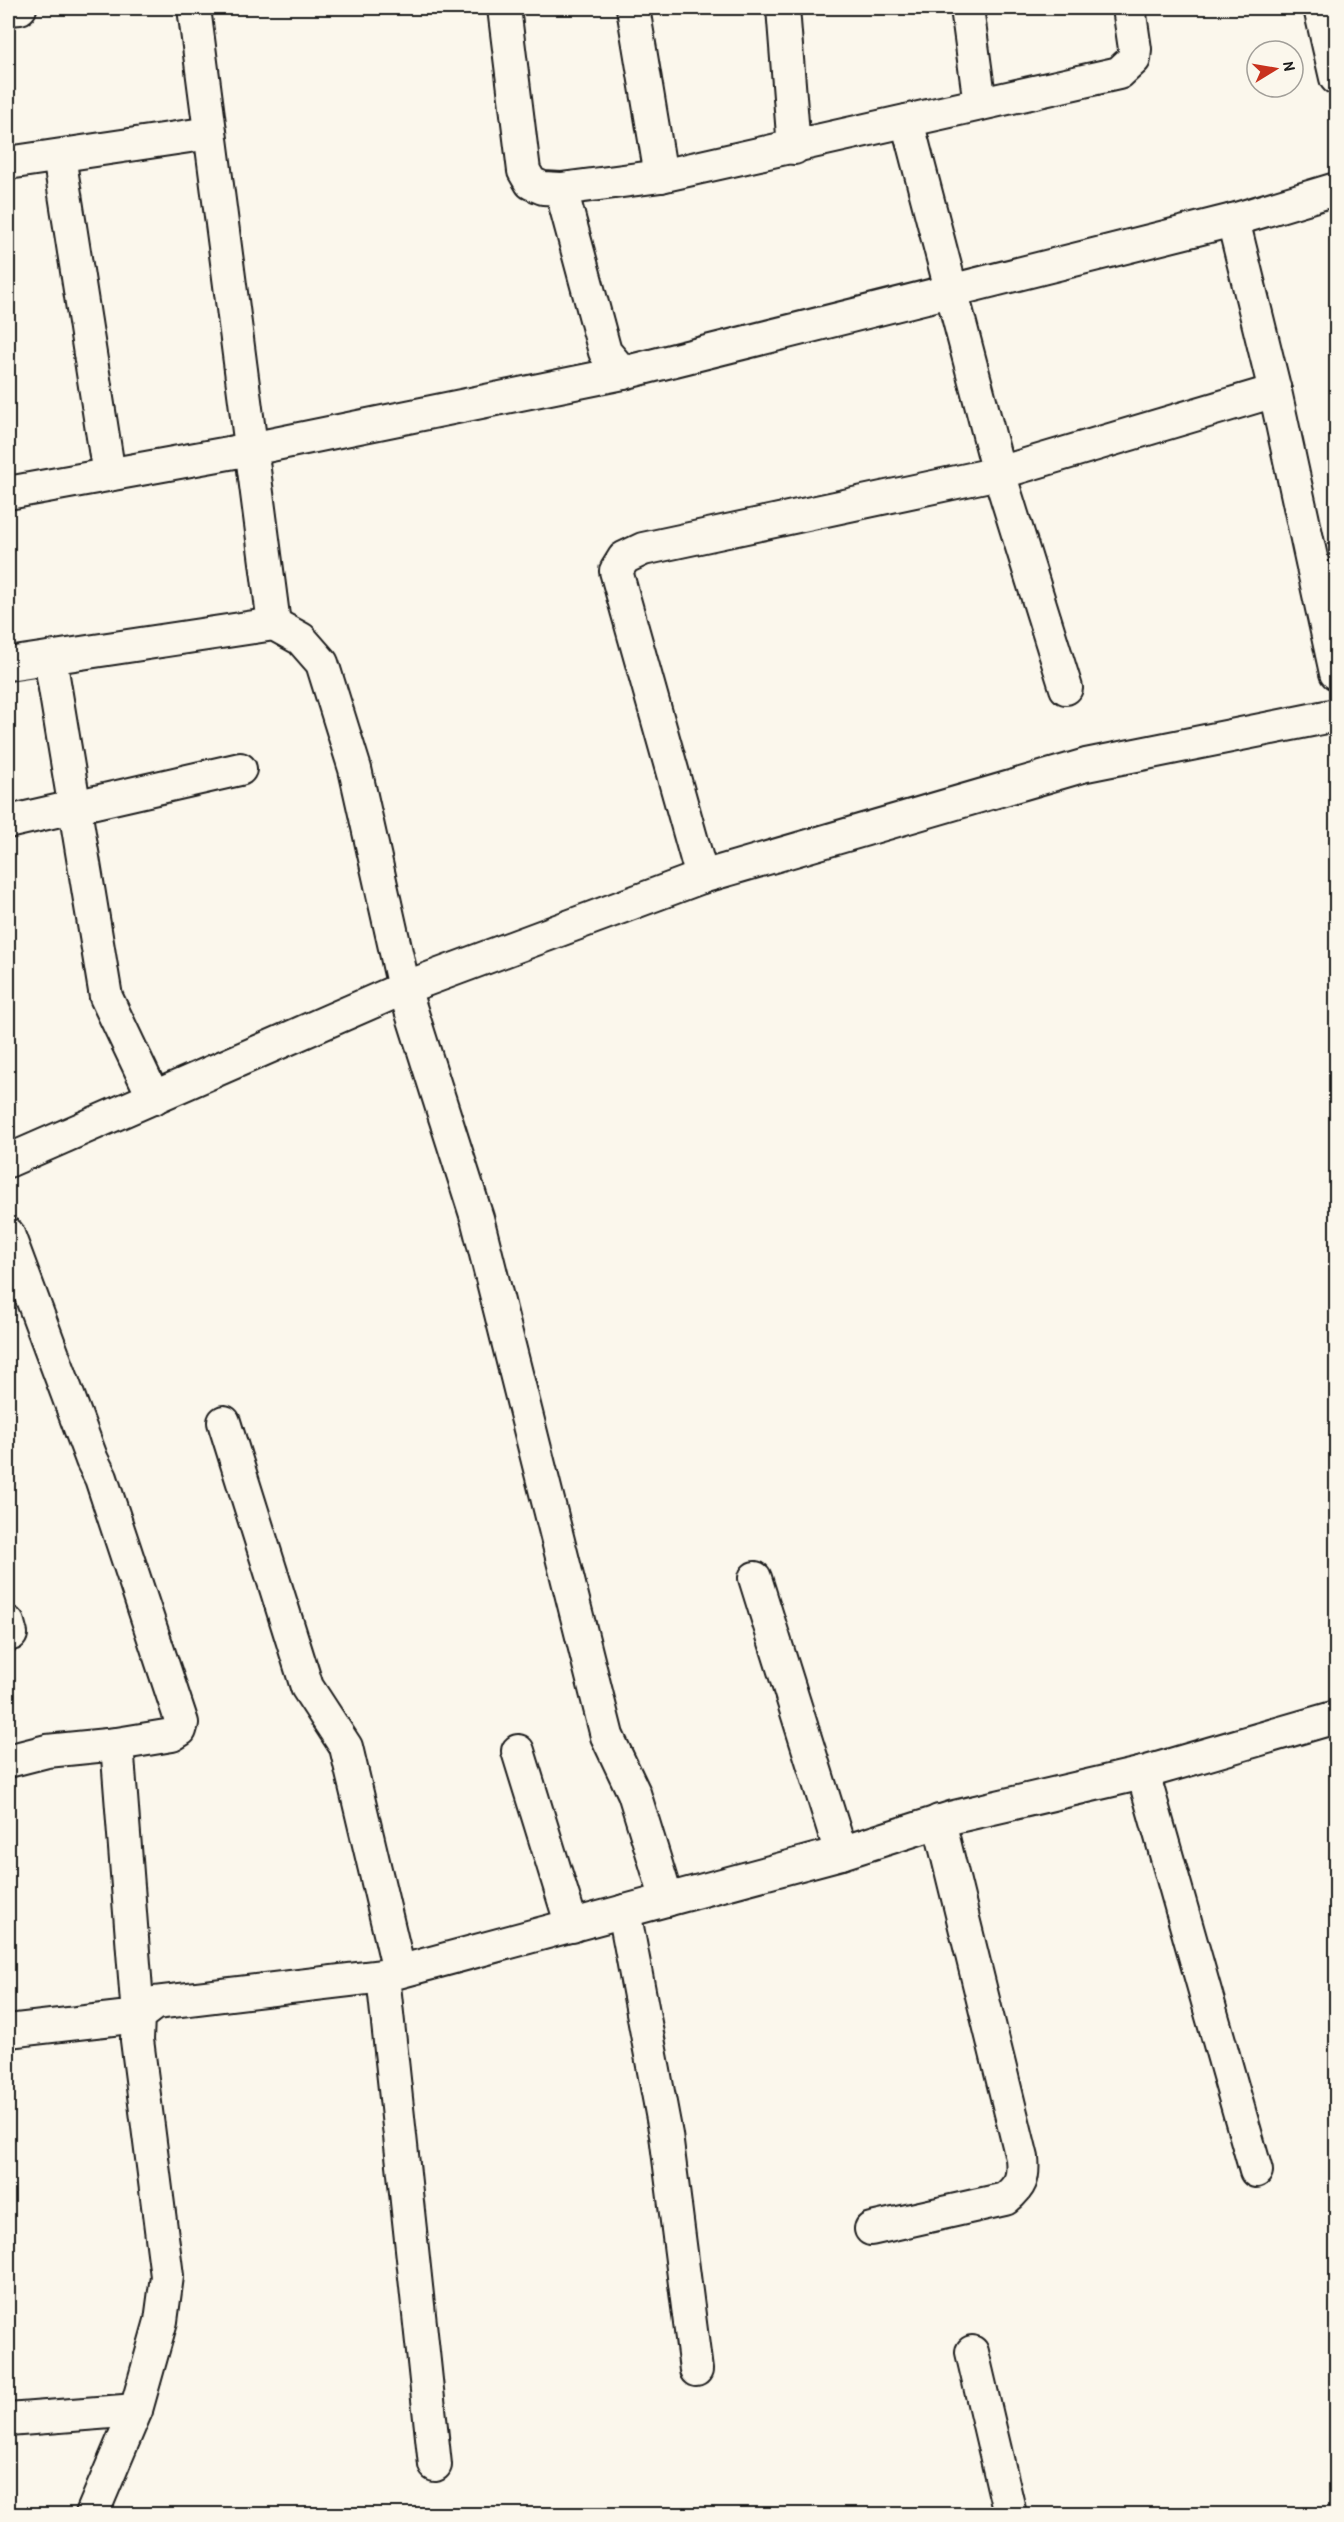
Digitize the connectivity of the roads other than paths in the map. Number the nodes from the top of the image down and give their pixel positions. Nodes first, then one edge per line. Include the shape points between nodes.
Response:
1 (20, 8) edge
2 (194, 8) edge
3 (504, 8) edge
4 (633, 8) edge
5 (783, 8) edge
6 (967, 8) edge
7 (1129, 8) edge
8 (1320, 8) edge
9 (8, 9) edge
10 (1336, 78) edge
11 (980, 104) junction
12 (907, 121) junction
13 (210, 133) junction
14 (794, 148) junction
15 (59, 156) junction
16 (8, 163) edge
17 (661, 176) junction
18 (561, 189) junction
19 (1336, 189) edge
20 (1233, 220) junction
21 (951, 291) junction
22 (623, 373) junction
23 (1275, 391) junction
24 (251, 449) junction
25 (999, 473) junction
26 (109, 474) junction
27 (8, 493) edge
28 (274, 624) junction
29 (50, 658) junction
30 (8, 664) edge
31 (1336, 673) edge
32 (1066, 688) dead end
33 (1336, 715) edge
34 (240, 769) dead end
35 (74, 808) junction
36 (8, 822) edge
37 (702, 877) junction
38 (404, 987) junction
39 (154, 1098) junction
40 (8, 1161) edge
41 (8, 1234) edge
42 (224, 1422) dead end
43 (755, 1578) dead end
44 (1336, 1717) edge
45 (117, 1744) junction
46 (518, 1751) dead end
47 (8, 1761) edge
48 (1143, 1773) junction
49 (939, 1821) junction
50 (841, 1853) junction
51 (667, 1900) junction
52 (624, 1911) junction
53 (572, 1926) junction
54 (391, 1974) junction
55 (138, 2016) junction
56 (8, 2031) edge
57 (1256, 2171) dead end
58 (871, 2229) dead end
59 (972, 2352) dead end
60 (696, 2370) dead end
61 (136, 2410) junction
62 (8, 2420) edge
63 (435, 2466) dead end
64 (92, 2514) edge
65 (1010, 2514) edge

1 - 9 street
2 - 13 street
3 - 18 street via 524,171 531,183
4 - 17 street
5 - 14 street
6 - 11 street
7 - 11 street via 1134,59 1119,73
8 - 10 street
11 - 12 street
12 - 14 street
12 - 21 street
13 - 15 street
13 - 24 street
14 - 17 street
15 - 16 street
15 - 26 street
17 - 18 street
18 - 22 street via 605,352
19 - 20 street
20 - 21 street
20 - 23 street
21 - 22 street
21 - 25 street
22 - 24 street
23 - 25 street
23 - 31 street
24 - 26 street
24 - 28 street
25 - 32 street
25 - 37 street via 643,549 632,552 618,565 616,571
26 - 27 street
28 - 29 street
28 - 38 street via 301,639 322,663 355,769
29 - 30 street
29 - 35 street
33 - 37 street via 1086,765
34 - 35 street
35 - 36 street
35 - 39 street via 106,997
37 - 38 street
38 - 39 street
38 - 51 street via 477,1218 607,1736 634,1793
39 - 40 street
41 - 45 street via 101,1478 182,1723 172,1735
42 - 54 street via 307,1687 346,1747
43 - 50 street
44 - 48 street
45 - 47 street via 47,1751
45 - 55 street
46 - 53 street
48 - 49 street
48 - 57 street
49 - 50 street
49 - 58 street via 1022,2158 1023,2176 1019,2186 1005,2199
50 - 51 street
51 - 52 street
52 - 53 street
52 - 60 street via 666,2135
53 - 54 street
54 - 55 street via 155,2003
54 - 63 street
55 - 56 street
55 - 61 street via 137,2040 167,2276 161,2321
59 - 65 street
61 - 62 street
61 - 64 street

